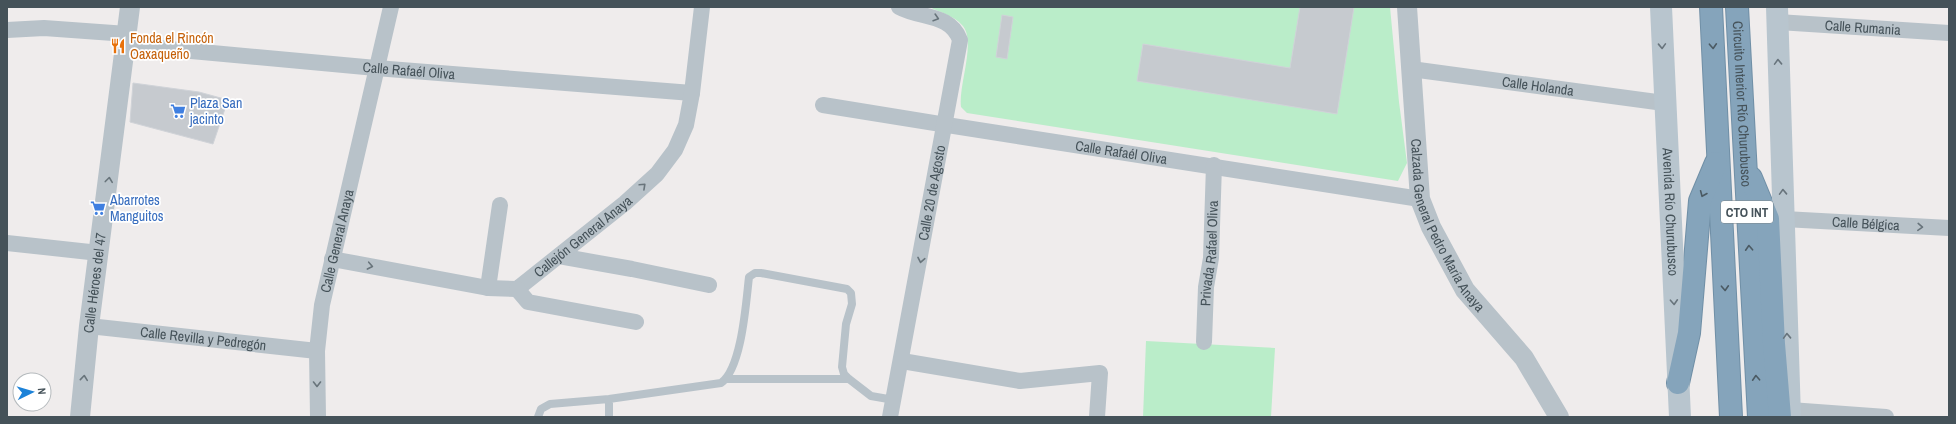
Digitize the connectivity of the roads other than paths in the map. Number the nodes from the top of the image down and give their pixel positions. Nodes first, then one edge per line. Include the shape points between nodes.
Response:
1 (130, 7) edge
2 (391, 7) edge
3 (702, 7) edge
4 (899, 7) edge
5 (1407, 7) edge
6 (1661, 7) edge
7 (1711, 7) edge
8 (1736, 7) edge
9 (1777, 15) edge
10 (7, 30) edge
11 (1949, 34) edge
12 (126, 40) junction
13 (376, 68) junction
14 (1411, 69) junction
15 (692, 93) junction
16 (1664, 103) junction
17 (823, 105) dead end
18 (946, 126) junction
19 (1718, 159) junction
20 (1744, 159) junction
21 (1214, 165) junction
22 (1420, 199) junction
23 (500, 205) dead end
24 (1784, 219) junction
25 (1949, 228) edge
26 (7, 243) edge
27 (100, 253) junction
28 (559, 256) junction
29 (332, 259) junction
30 (709, 285) dead end
31 (488, 288) junction
32 (518, 289) junction
33 (636, 322) dead end
34 (89, 326) junction
35 (1204, 342) dead end
36 (317, 351) junction
37 (902, 361) junction
38 (728, 378) junction
39 (849, 379) junction
40 (1678, 383) junction
41 (609, 399) junction
42 (894, 400) junction
43 (1787, 415) edge
44 (80, 417) edge
45 (318, 417) edge
46 (538, 417) edge
47 (609, 417) edge
48 (890, 417) edge
49 (1098, 417) edge
50 (1559, 417) edge
51 (1680, 417) edge
52 (1731, 417) edge
53 (1759, 417) edge
54 (1886, 417) edge

1 - 12 street, Calle Héroes del 47
2 - 13 street, Calle General Anaya
3 - 15 street, Callejón General Anaya
4 -> 18 street, Calle 20 de Agosto via 944,21 957,32 960,40
5 - 14 street, Calzada General Pedro María Anaya
6 -> 16 main road, Avenida Río Churubusco
7 -> 19 highway, Circuito Interior Río Churubusco / CTO INT
8 - 20 highway, Circuito Interior Río Churubusco / CTO INT
9 - 11 street, Calle Rumania
24 -> 9 main road, CTO INT
10 - 12 street, Calle Rafaél Oliva via 44,28
12 - 13 street, Calle Rafaél Oliva
27 -> 12 street, Calle Héroes del 47
13 - 15 street, Calle Rafaél Oliva
13 - 29 street, Calle General Anaya
14 - 16 street, Calle Holanda
14 - 22 street, Calzada General Pedro María Anaya
28 -> 15 street, Callejón General Anaya via 657,174 675,150 686,125
16 -> 40 main road, Avenida Río Churubusco
17 - 18 street, Calle Rafaél Oliva
18 - 21 street, Calle Rafaél Oliva
18 -> 37 street, Calle 20 de Agosto
19 -> 40 highway via 1700,201 1689,333
19 -> 52 highway, Circuito Interior Río Churubusco / CTO INT
20 - 43 highway via 1768,219 1774,344
53 -> 20 highway, Circuito Interior Río Churubusco / CTO INT
21 - 22 street, Calle Rafaél Oliva
21 - 35 street, Privada Rafael Oliva via 1211,258 1206,287
22 - 50 street, Calzada General Pedro María Anaya via 1431,227 1465,290 1524,358
23 - 31 street
24 -> 25 street, Calle Bélgica
43 -> 24 main road, CTO INT
26 - 27 street
27 - 34 street, Calle Héroes del 47
28 - 30 street
28 - 32 street, Callejón General Anaya
29 -> 31 street
29 - 36 street, Calle General Anaya via 322,305
31 - 32 street
32 - 33 street via 528,302
34 - 36 street, Calle Revilla y Pedregón
44 -> 34 street, Calle Héroes del 47
36 -> 45 street, Calle General Anaya
37 - 42 street, Calle 20 de Agosto
37 - 49 street via 1020,381 1100,373
38 - 39 lane
38 - 39 lane via 735,365 747,307 750,277 761,272 847,289 851,293 852,304 846,324 842,367
38 - 41 lane via 721,383
39 - 42 lane via 871,396
40 - 51 main road, Avenida Río Churubusco
41 - 46 lane via 550,404 541,409
41 - 47 lane
42 - 48 street, Calle 20 de Agosto
43 - 54 street

